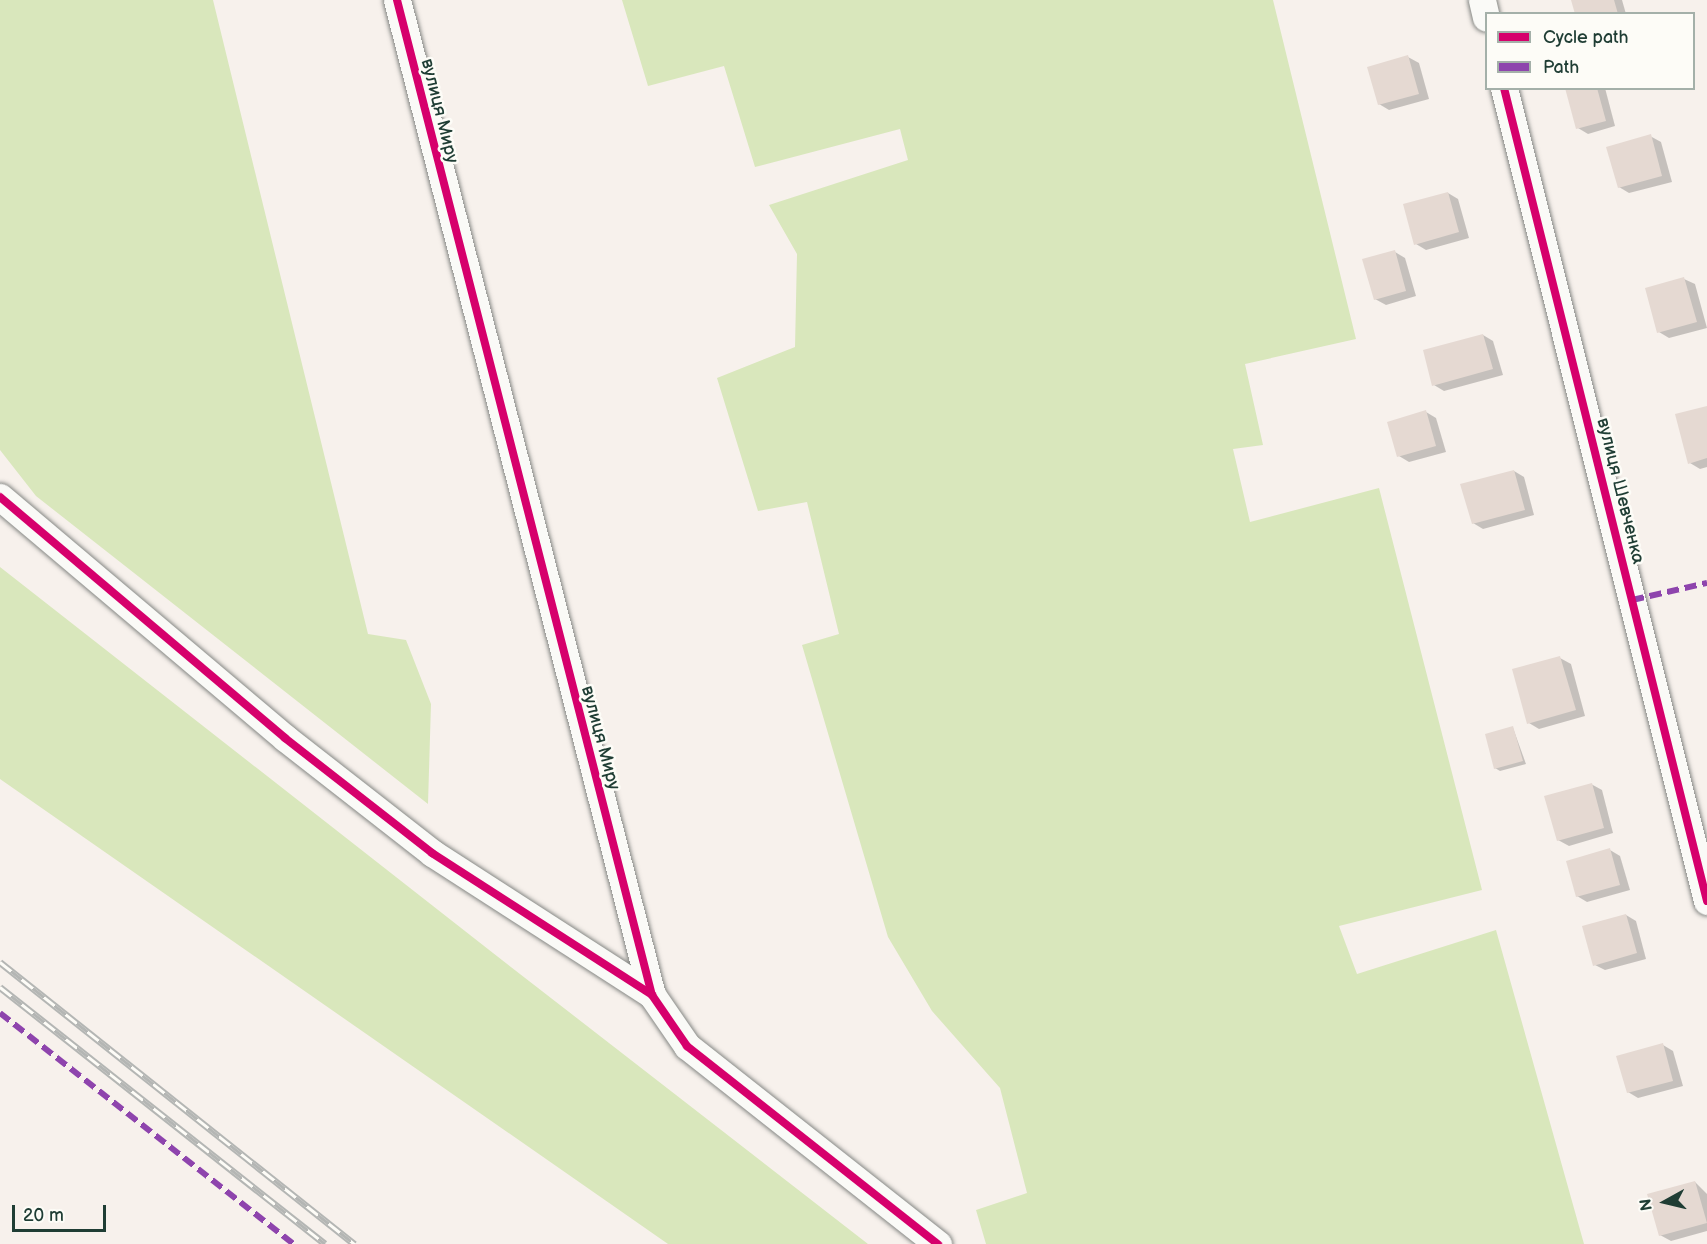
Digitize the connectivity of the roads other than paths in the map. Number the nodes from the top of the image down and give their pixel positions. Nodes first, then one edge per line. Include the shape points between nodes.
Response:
1 (397, 0) edge
2 (1504, 90) edge
3 (0, 497) edge
4 (1707, 901) edge
5 (652, 995) junction
6 (938, 1244) edge

1 - 5 street, вулиця Миру
2 - 4 street, вулиця Шевченка
3 - 5 street via 285,738 432,853
5 - 6 street via 687,1046

